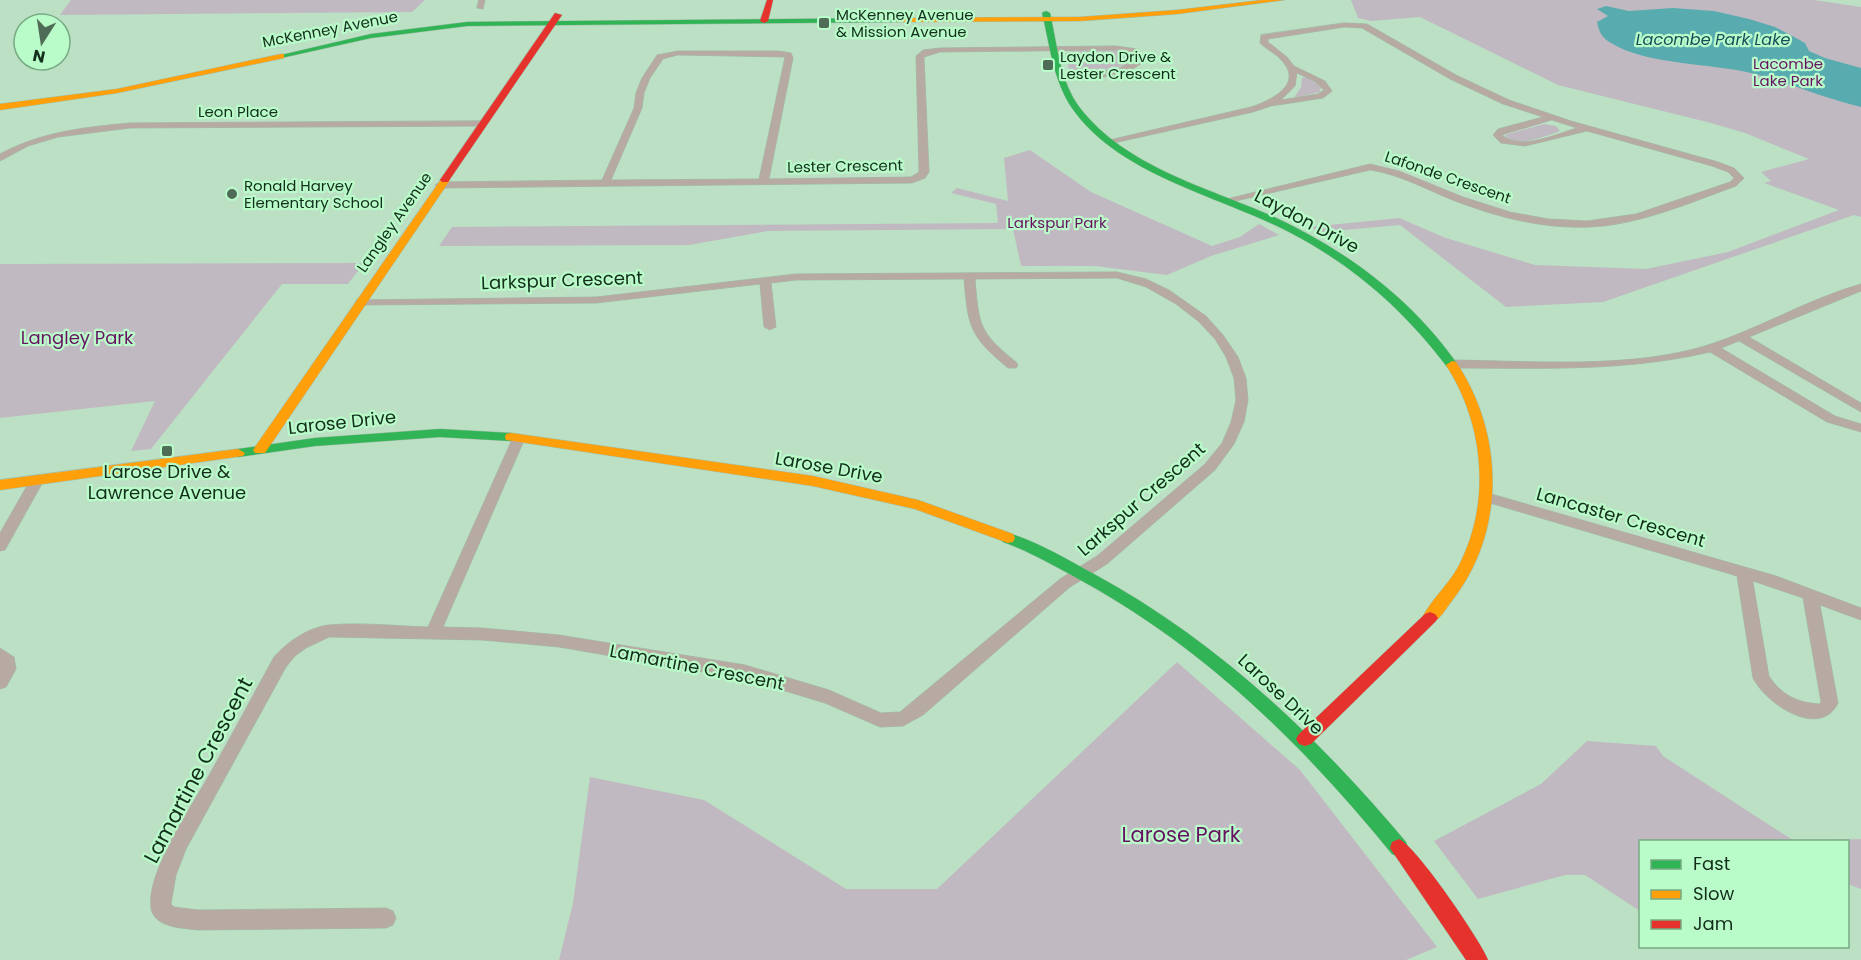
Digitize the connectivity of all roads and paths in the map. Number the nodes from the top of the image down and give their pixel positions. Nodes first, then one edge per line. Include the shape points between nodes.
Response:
1 (770, 0) edge
2 (1222, 0) edge
3 (1281, 0) edge
4 (1047, 16) junction
5 (765, 17) junction
6 (555, 18) junction
7 (1056, 50) junction
8 (1291, 68) junction
9 (1063, 77) junction
10 (0, 99) edge
11 (1266, 106) junction
12 (0, 107) edge
13 (1551, 118) junction
14 (482, 123) junction
15 (1586, 128) junction
16 (1109, 141) junction
17 (0, 158) edge
18 (763, 183) junction
19 (605, 184) junction
20 (440, 185) junction
21 (1230, 201) junction
22 (969, 276) junction
23 (765, 281) junction
24 (1861, 287) edge
25 (1849, 292) junction
26 (1861, 298) edge
27 (360, 302) junction
28 (770, 327) dead end
29 (1740, 337) junction
30 (1712, 348) junction
31 (1453, 364) junction
32 (1012, 365) dead end
33 (1861, 408) edge
34 (1861, 428) edge
35 (519, 438) junction
36 (260, 450) junction
37 (37, 480) junction
38 (0, 485) edge
39 (1488, 498) junction
40 (0, 546) edge
41 (1083, 572) junction
42 (1744, 573) junction
43 (1810, 594) junction
44 (1861, 614) edge
45 (433, 632) junction
46 (0, 655) edge
47 (0, 682) edge
48 (1305, 739) junction
49 (386, 918) dead end
50 (1478, 960) edge

1 - 5 street
2 - 4 street, McKenney Avenue
3 - 4 street, McKenney Avenue via 1123,17
4 - 5 street, McKenney Avenue
4 - 7 street, Laydon Drive
5 - 6 street, McKenney Avenue
6 - 10 street, McKenney Avenue via 472,18 363,31 142,79
6 - 12 street, McKenney Avenue via 371,36 117,91
6 - 14 street, Langley Avenue
7 - 9 street, Laydon Drive
7 - 9 street via 1120,48 1134,51 1142,59 1130,68
7 - 18 street, Lester Crescent via 935,50 922,54 924,172 919,178 900,182
8 - 11 street, Lafonde Crescent via 1293,81 1288,90
8 - 11 street, Lafonde Crescent via 1325,85 1327,93
8 - 13 street, Lafonde Crescent via 1264,43 1264,37 1364,26 1464,83
9 - 16 street, Laydon Drive via 1078,111
11 - 16 street, Lafonde Crescent
13 - 15 street, Lafonde Crescent
13 - 15 street via 1497,135 1506,142 1523,145
14 - 17 street, Leon Place via 119,125 34,141 15,147
14 - 20 street, Langley Avenue
15 - 21 street, Lafonde Crescent via 1715,164 1735,172 1738,181 1636,217 1602,223 1556,222 1505,214 1457,199 1390,170 1370,167
16 - 21 street, Laydon Drive via 1154,167
18 - 19 street, Lester Crescent
18 - 19 street, Lester Crescent via 789,58 782,53 671,53 660,57 646,78 638,108
19 - 20 street, Lester Crescent
20 - 27 street, Langley Avenue
21 - 31 street, Laydon Drive via 1310,239 1376,280 1424,326
22 - 23 street, Larkspur Crescent via 802,277
22 - 32 street via 975,330 981,340
22 - 41 street, Larkspur Crescent via 1111,275 1139,280 1174,297 1207,323 1222,339 1239,375 1241,416 1218,458 1102,560
23 - 27 street, Larkspur Crescent via 579,300
23 - 28 street
24 - 25 street
25 - 26 street
25 - 29 street
27 - 36 street, Langley Avenue
29 - 30 street
29 - 33 street
30 - 31 street via 1626,362
30 - 34 street via 1831,419
31 - 39 street, Laydon Drive via 1470,396 1483,434
35 - 36 street, Larose Drive via 414,433
35 - 41 street, Larose Drive via 891,496 1006,535
35 - 45 street
36 - 37 street, Larose Drive
37 - 38 street, Larose Drive
37 - 40 street
39 - 42 street, Lancaster Crescent
39 - 48 street, Laydon Drive via 1475,548 1450,593 1424,624
41 - 45 street, Lamartine Crescent via 1065,583 917,710 894,721 880,720 829,697 745,672 559,641
41 - 48 street, Larose Drive via 1197,645 1263,698
42 - 43 street, Lancaster Crescent
42 - 43 street via 1761,678 1767,689 1792,707 1809,712 1824,711 1830,703
43 - 44 street, Lancaster Crescent
45 - 49 street, Lamartine Crescent via 328,631 307,638 288,651 172,861 161,894 161,908 170,916 182,918
46 - 47 street via 8,662 8,669
48 - 50 street, Larose Drive via 1402,849

